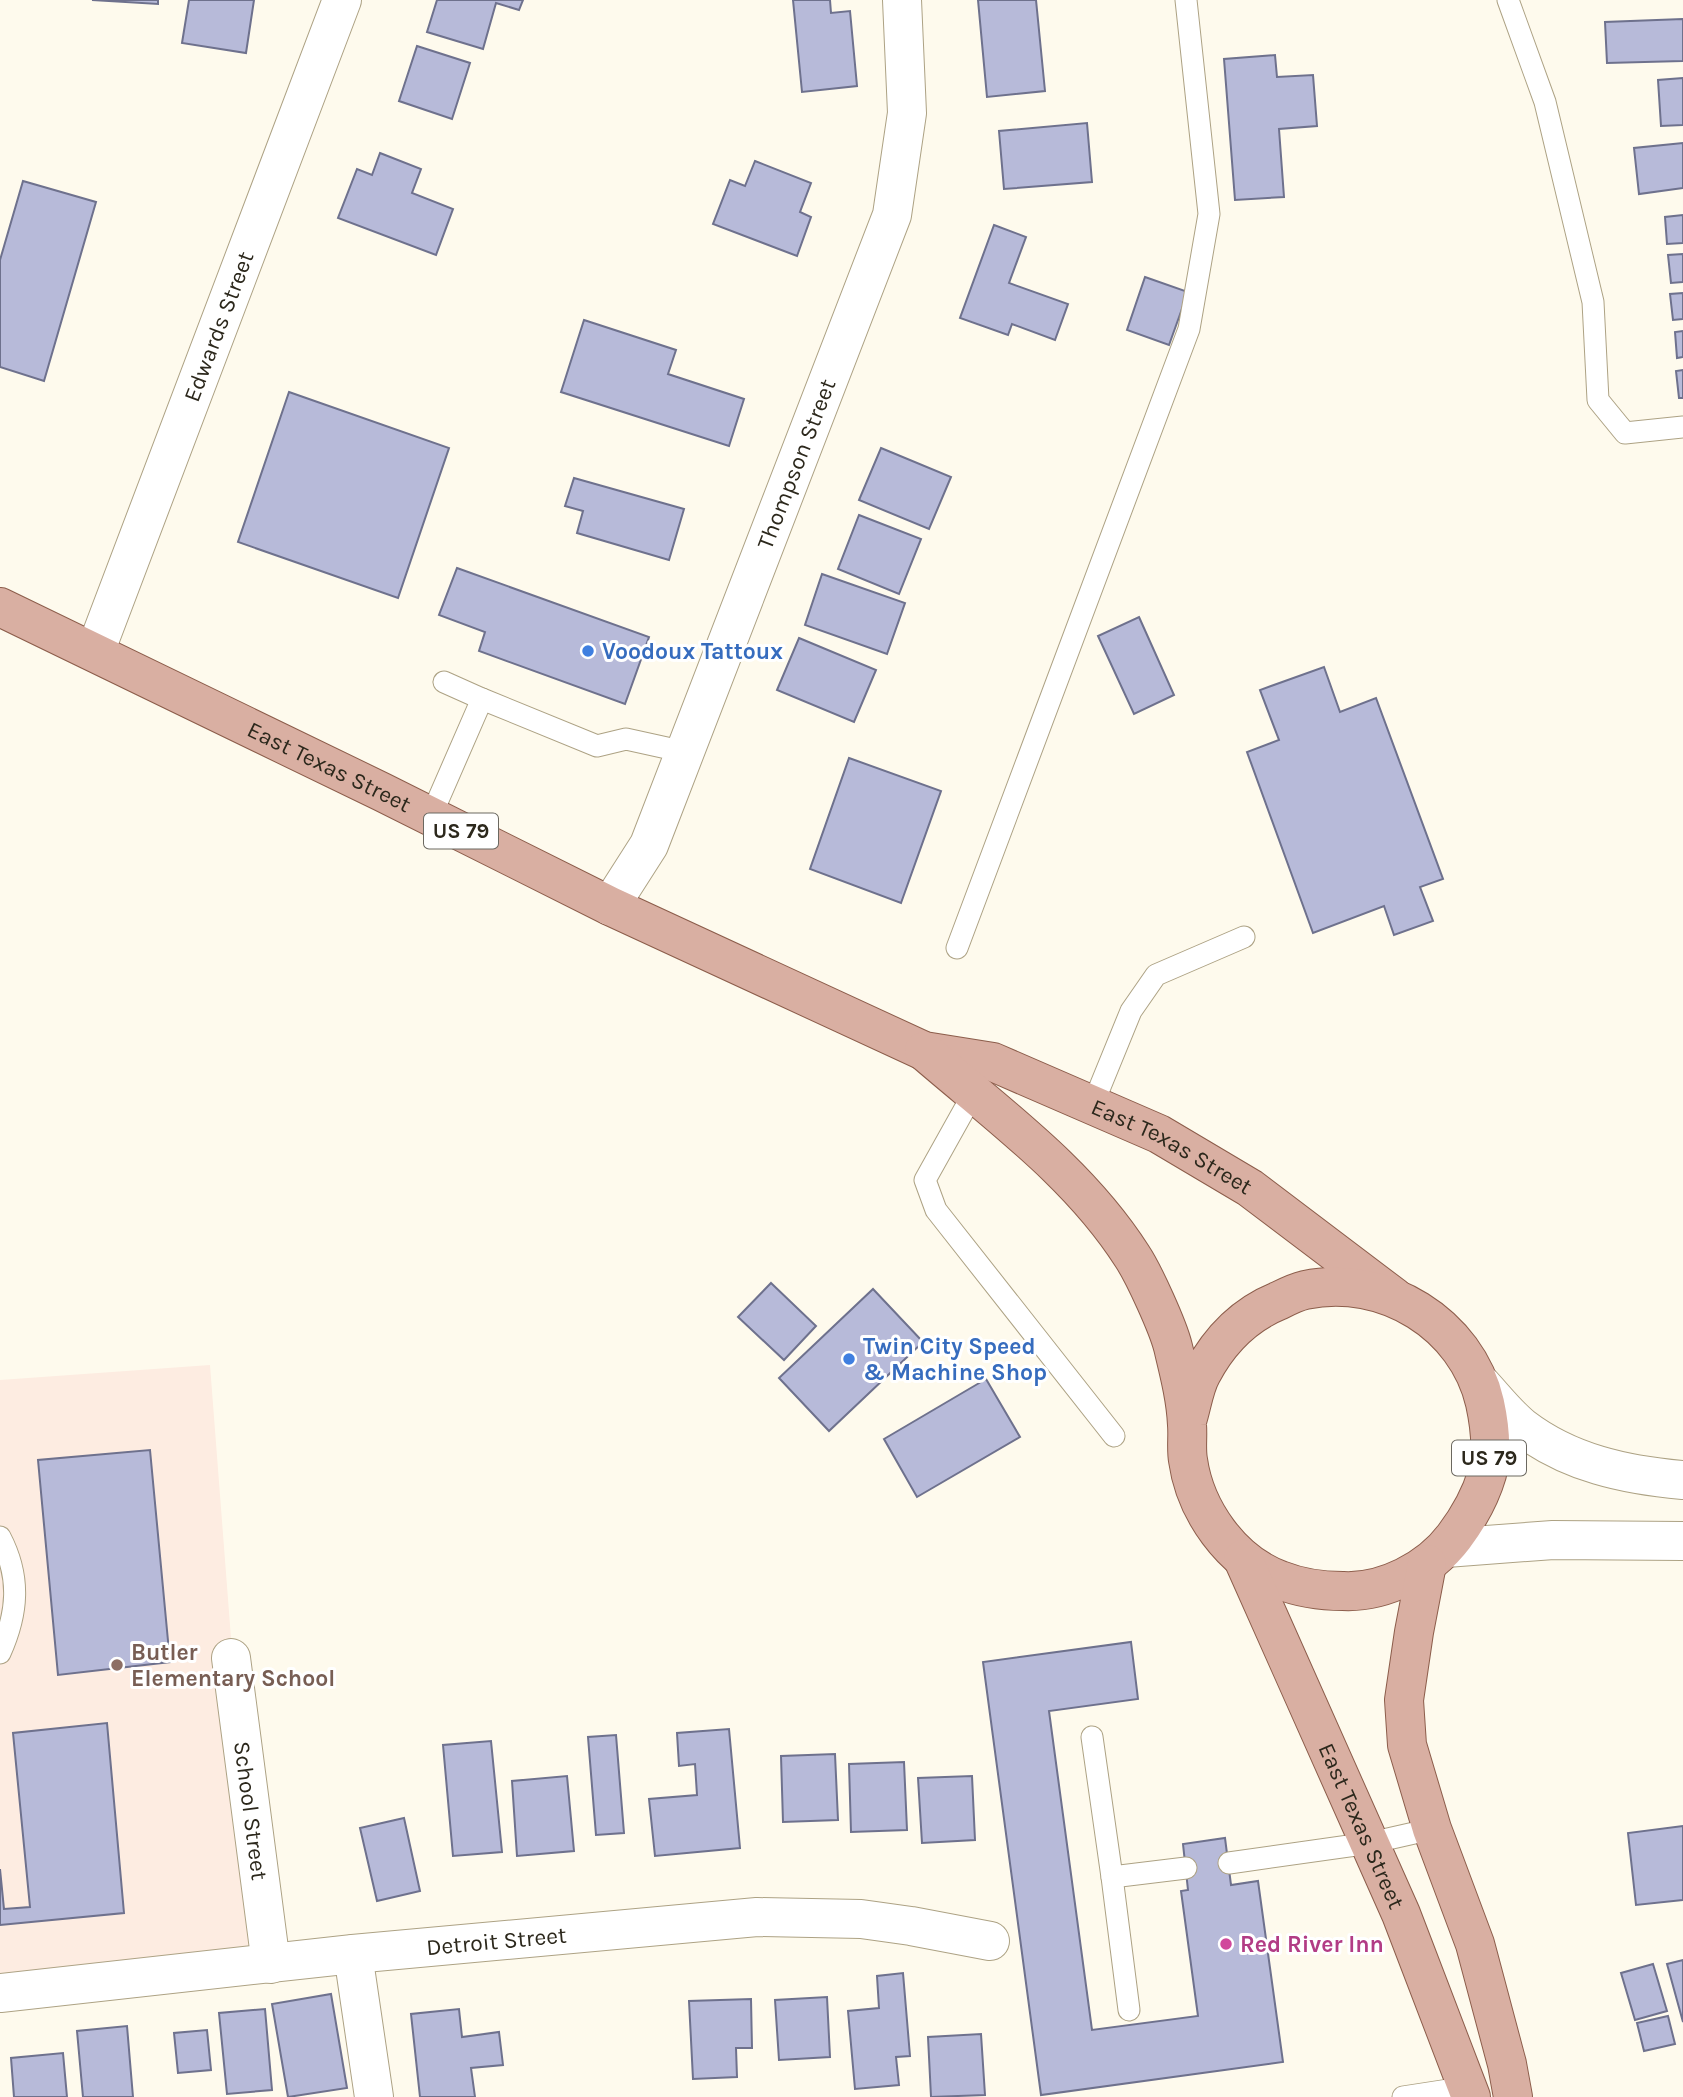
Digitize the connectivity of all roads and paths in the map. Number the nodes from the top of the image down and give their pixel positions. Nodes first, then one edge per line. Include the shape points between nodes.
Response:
1 (342, 0) edge
2 (902, 0) edge
3 (1186, 0) edge
4 (1508, 0) edge
5 (1683, 427) edge
6 (0, 607) edge
7 (95, 652) junction
8 (444, 682) dead end
9 (482, 699) junction
10 (685, 752) junction
11 (431, 817) junction
12 (610, 906) junction
13 (1244, 937) dead end
14 (957, 948) dead end
15 (924, 1051) junction
16 (974, 1094) junction
17 (1093, 1104) junction
18 (1394, 1297) junction
19 (1480, 1384) junction
20 (1187, 1421) junction
21 (1114, 1436) dead end
22 (1683, 1480) edge
23 (0, 1537) edge
24 (1683, 1541) edge
25 (1437, 1556) junction
26 (1243, 1559) junction
27 (0, 1653) edge
28 (232, 1658) dead end
29 (1092, 1737) dead end
30 (1432, 1829) junction
31 (1370, 1843) junction
32 (1228, 1863) dead end
33 (1186, 1868) dead end
34 (1112, 1877) junction
35 (990, 1941) dead end
36 (353, 1954) junction
37 (271, 1964) junction
38 (0, 1993) edge
39 (1129, 2010) dead end
40 (1469, 2092) edge
41 (374, 2097) edge
42 (1403, 2097) edge
43 (1513, 2097) edge

1 - 7 street, Edwards Street
2 - 10 street, Thompson Street via 907,113 892,215
3 - 14 lane via 1209,214 1189,329
4 - 5 lane via 1545,102 1593,302 1598,400 1625,433
6 - 7 main road, East Texas Street / US 79
7 - 11 main road, East Texas Street / US 79
8 - 9 lane
9 - 10 lane via 597,746 626,739
9 - 11 lane
10 - 12 street, Thompson Street via 649,845
11 - 12 main road, East Texas Street / US 79
12 - 15 main road, East Texas Street / US 79
13 - 17 lane via 1156,975 1130,1011
15 - 16 main road, East Texas Street / US 79
15 - 17 main road, East Texas Street / US 79 via 993,1062
16 - 20 main road, East Texas Street / US 79 via 1061,1168 1101,1210 1135,1259 1172,1342
16 - 21 lane via 925,1180 936,1210
17 - 18 main road, East Texas Street / US 79 via 1159,1134 1250,1188
18 - 19 main road, East Texas Street / US 79 via 1438,1325 1460,1348
18 - 20 main road, East Texas Street / US 79 via 1349,1287 1315,1289 1261,1308 1225,1338 1200,1376
19 - 22 street via 1521,1426 1553,1448 1596,1466
19 - 25 main road, East Texas Street / US 79 via 1490,1427 1488,1471 1472,1513
20 - 26 main road, East Texas Street / US 79 via 1188,1460 1198,1497 1217,1531
23 - 27 lane via 8,1553 16,1597
24 - 25 street via 1553,1540
25 - 26 main road, East Texas Street / US 79 via 1393,1583 1354,1592 1315,1590 1277,1580
25 - 30 main road, East Texas Street / US 79 via 1414,1632 1404,1700 1407,1745
26 - 31 main road, East Texas Street / US 79
28 - 37 street, School Street
29 - 34 lane
30 - 31 lane
30 - 43 main road, East Texas Street / US 79 via 1475,1944
31 - 32 lane
31 - 40 main road, East Texas Street / US 79
33 - 34 lane
34 - 39 lane
35 - 36 street, Detroit Street via 861,1919 757,1917
36 - 37 street, Detroit Street
36 - 41 street
37 - 38 street, Detroit Street
40 - 42 lane

